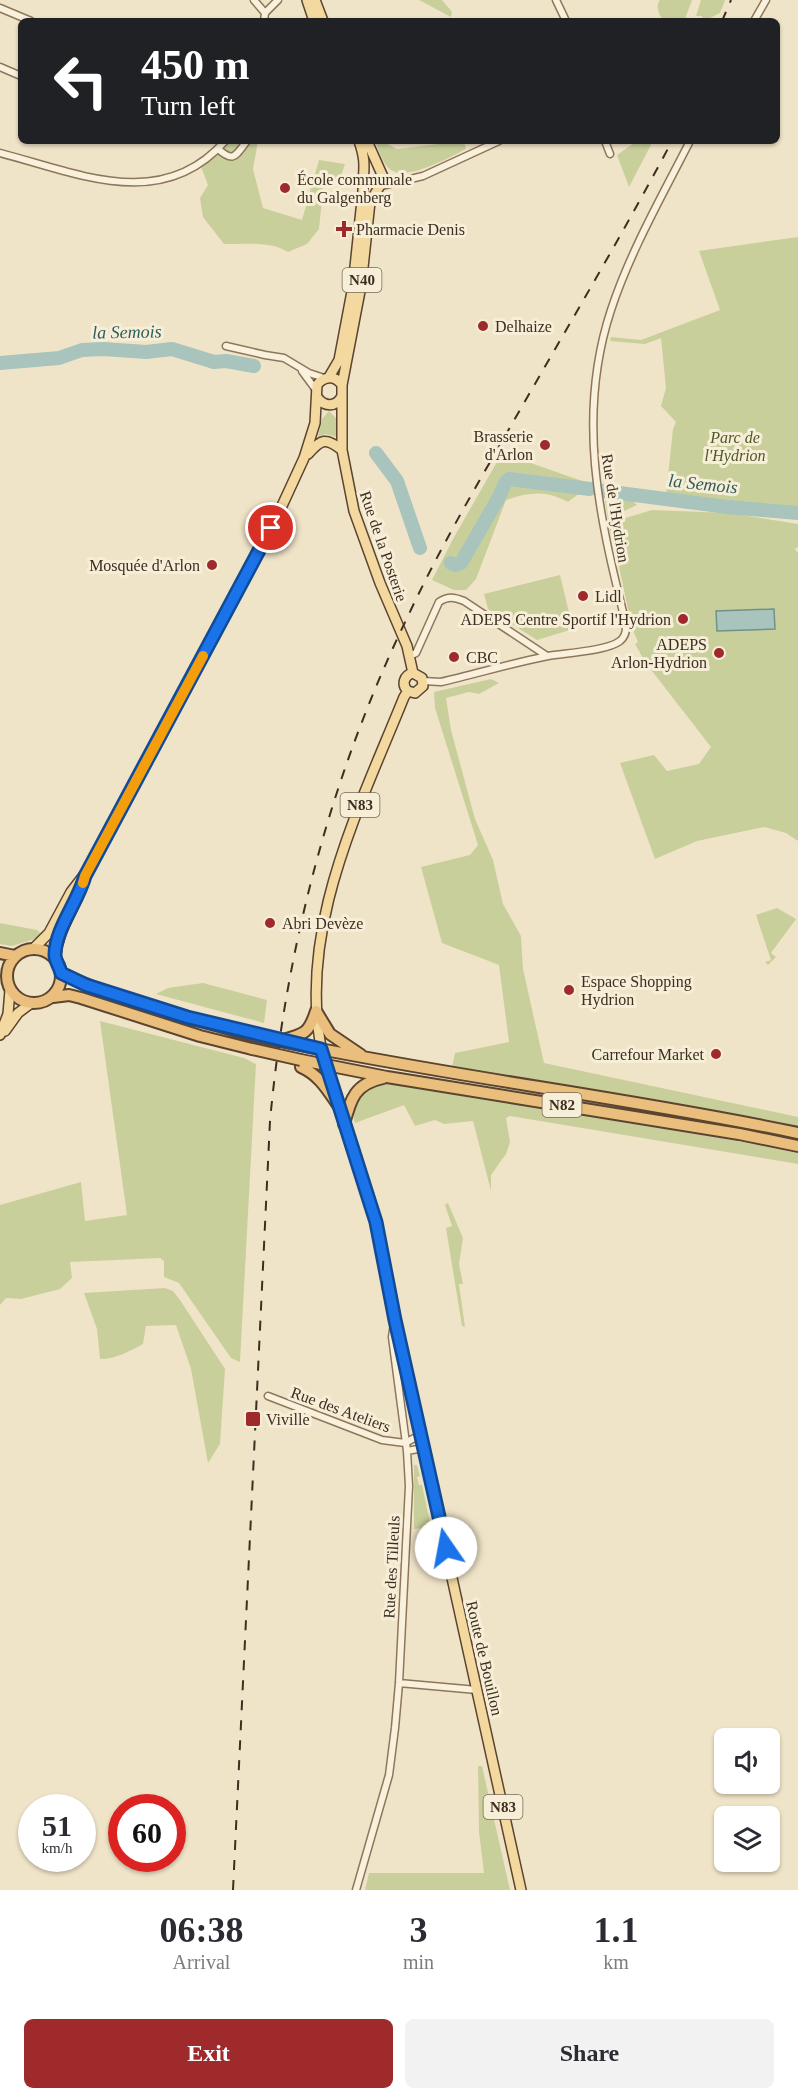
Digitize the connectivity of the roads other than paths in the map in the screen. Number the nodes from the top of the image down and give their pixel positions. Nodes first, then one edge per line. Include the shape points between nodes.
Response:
1 (254, 0) edge
2 (278, 0) edge
3 (307, 0) edge
4 (315, 0) edge
5 (556, 0) edge
6 (766, 0) edge
7 (0, 8) edge
8 (265, 13) junction
9 (24, 18) edge
10 (264, 18) edge
11 (313, 18) edge
12 (322, 18) edge
13 (565, 18) edge
14 (756, 18) edge
15 (0, 67) edge
16 (18, 75) edge
17 (222, 144) edge
18 (245, 144) edge
19 (360, 144) edge
20 (368, 144) edge
21 (493, 144) edge
22 (606, 144) edge
23 (689, 144) edge
24 (218, 149) junction
25 (0, 153) edge
26 (610, 154) dead end
27 (364, 171) junction
28 (381, 171) junction
29 (400, 181) junction
30 (363, 182) junction
31 (380, 187) junction
32 (226, 346) dead end
33 (296, 364) junction
34 (327, 378) junction
35 (342, 390) junction
36 (316, 393) junction
37 (330, 405) junction
38 (315, 423) junction
39 (342, 424) junction
40 (342, 450) junction
41 (304, 458) junction
42 (547, 656) junction
43 (410, 657) junction
44 (413, 673) junction
45 (423, 681) junction
46 (408, 691) junction
47 (85, 876) junction
48 (33, 949) junction
49 (0, 952) edge
50 (15, 956) junction
51 (55, 959) junction
52 (61, 973) junction
53 (3, 975) edge
54 (10, 990) junction
55 (52, 997) junction
56 (30, 1004) junction
57 (316, 1011) junction
58 (0, 1037) edge
59 (302, 1040) junction
60 (321, 1049) junction
61 (364, 1058) junction
62 (301, 1064) junction
63 (326, 1065) junction
64 (387, 1077) junction
65 (338, 1105) junction
66 (344, 1124) junction
67 (798, 1133) edge
68 (798, 1146) edge
69 (395, 1320) junction
70 (268, 1396) dead end
71 (420, 1435) junction
72 (405, 1443) junction
73 (423, 1448) junction
74 (407, 1451) junction
75 (399, 1683) junction
76 (477, 1690) junction
77 (356, 1890) edge
78 (521, 1890) edge

1 - 8 street
2 - 8 street
3 - 11 main road
4 - 12 main road
5 - 13 street
6 - 14 street
7 - 9 street
8 - 10 street
15 - 16 street
17 - 24 street
18 - 24 street via 231,158
19 - 27 main road, N40
20 - 28 main road, N40
21 - 29 street via 423,176
22 - 26 street
23 - 42 street, Rue de l'Hydrion via 611,309 593,405 596,483 627,627 621,641 608,646
24 - 25 street via 173,177 123,183
27 - 28 main road via 373,167
27 - 30 main road, N40
28 - 29 street
28 - 31 main road, N40 via 384,179
29 - 31 street
30 - 31 main road via 369,188
30 - 34 main road, N40 via 353,286 339,360
31 - 35 main road, N40 via 370,202 361,286
32 - 33 street via 284,357
33 - 34 street
33 - 36 street
34 - 35 main road via 334,378
34 - 36 main road, N40 via 317,385
35 - 37 main road, N40 via 338,402
35 - 39 main road, Rue de la Posterie / N83
36 - 37 main road via 320,402
36 - 38 main road, N40
37 - 38 main road, N40
37 - 39 main road
38 - 41 main road, N40
39 - 40 main road, Rue de la Posterie / N83
40 - 41 main road via 332,442 322,441
40 - 43 main road, Rue de la Posterie / N83 via 354,511
41 - 47 main road, N40 via 230,606
42 - 43 street via 455,597 439,602 416,653
42 - 45 street, Rue de l'Hydrion via 441,682
43 - 44 main road, Rue de la Posterie / N83
44 - 45 main road
44 - 46 main road, Rue de la Posterie / N83 via 404,680
45 - 46 main road via 419,691
46 - 57 main road, Rue de la Posterie / N83 via 334,881 317,968
47 - 48 main road, N40 via 71,892 49,933
47 - 51 main road, N40 via 59,934
48 - 50 highway, N40
48 - 51 highway
49 - 50 highway
50 - 53 highway
51 - 52 highway
52 - 55 highway via 61,982
52 - 59 highway, N82, bridge via 86,985 253,1035 280,1041
53 - 54 highway
54 - 56 highway
54 - 58 main road via 8,1014
55 - 56 highway
55 - 62 highway, bridge via 81,998
56 - 58 main road
57 - 59 highway
57 - 60 main road, Rue de la Posterie / N83
57 - 61 highway via 330,1034
59 - 60 highway, N82
60 - 61 highway, N82
60 - 63 main road, Route de Bouillon / N83
61 - 67 highway, N82
62 - 63 highway, N82
62 - 65 highway via 320,1079
63 - 64 highway, N82
63 - 65 main road, Route de Bouillon / N83
64 - 66 highway via 362,1086 353,1094
64 - 68 highway, N82
65 - 66 main road, Route de Bouillon / N83
66 - 69 main road, Route de Bouillon / N83 via 376,1222
69 - 71 main road, Route de Bouillon / N83
69 - 72 street, Rue des Tilleuls via 392,1337
70 - 72 street, Rue des Ateliers via 382,1440
71 - 72 street
71 - 73 main road, Route de Bouillon / N83
72 - 74 street, Rue des Tilleuls
73 - 74 street
73 - 76 main road, Route de Bouillon / N83
74 - 75 street, Rue des Tilleuls via 409,1486
75 - 76 street
75 - 77 street, Rue des Tilleuls via 389,1775
76 - 78 main road, Route de Bouillon / N83

